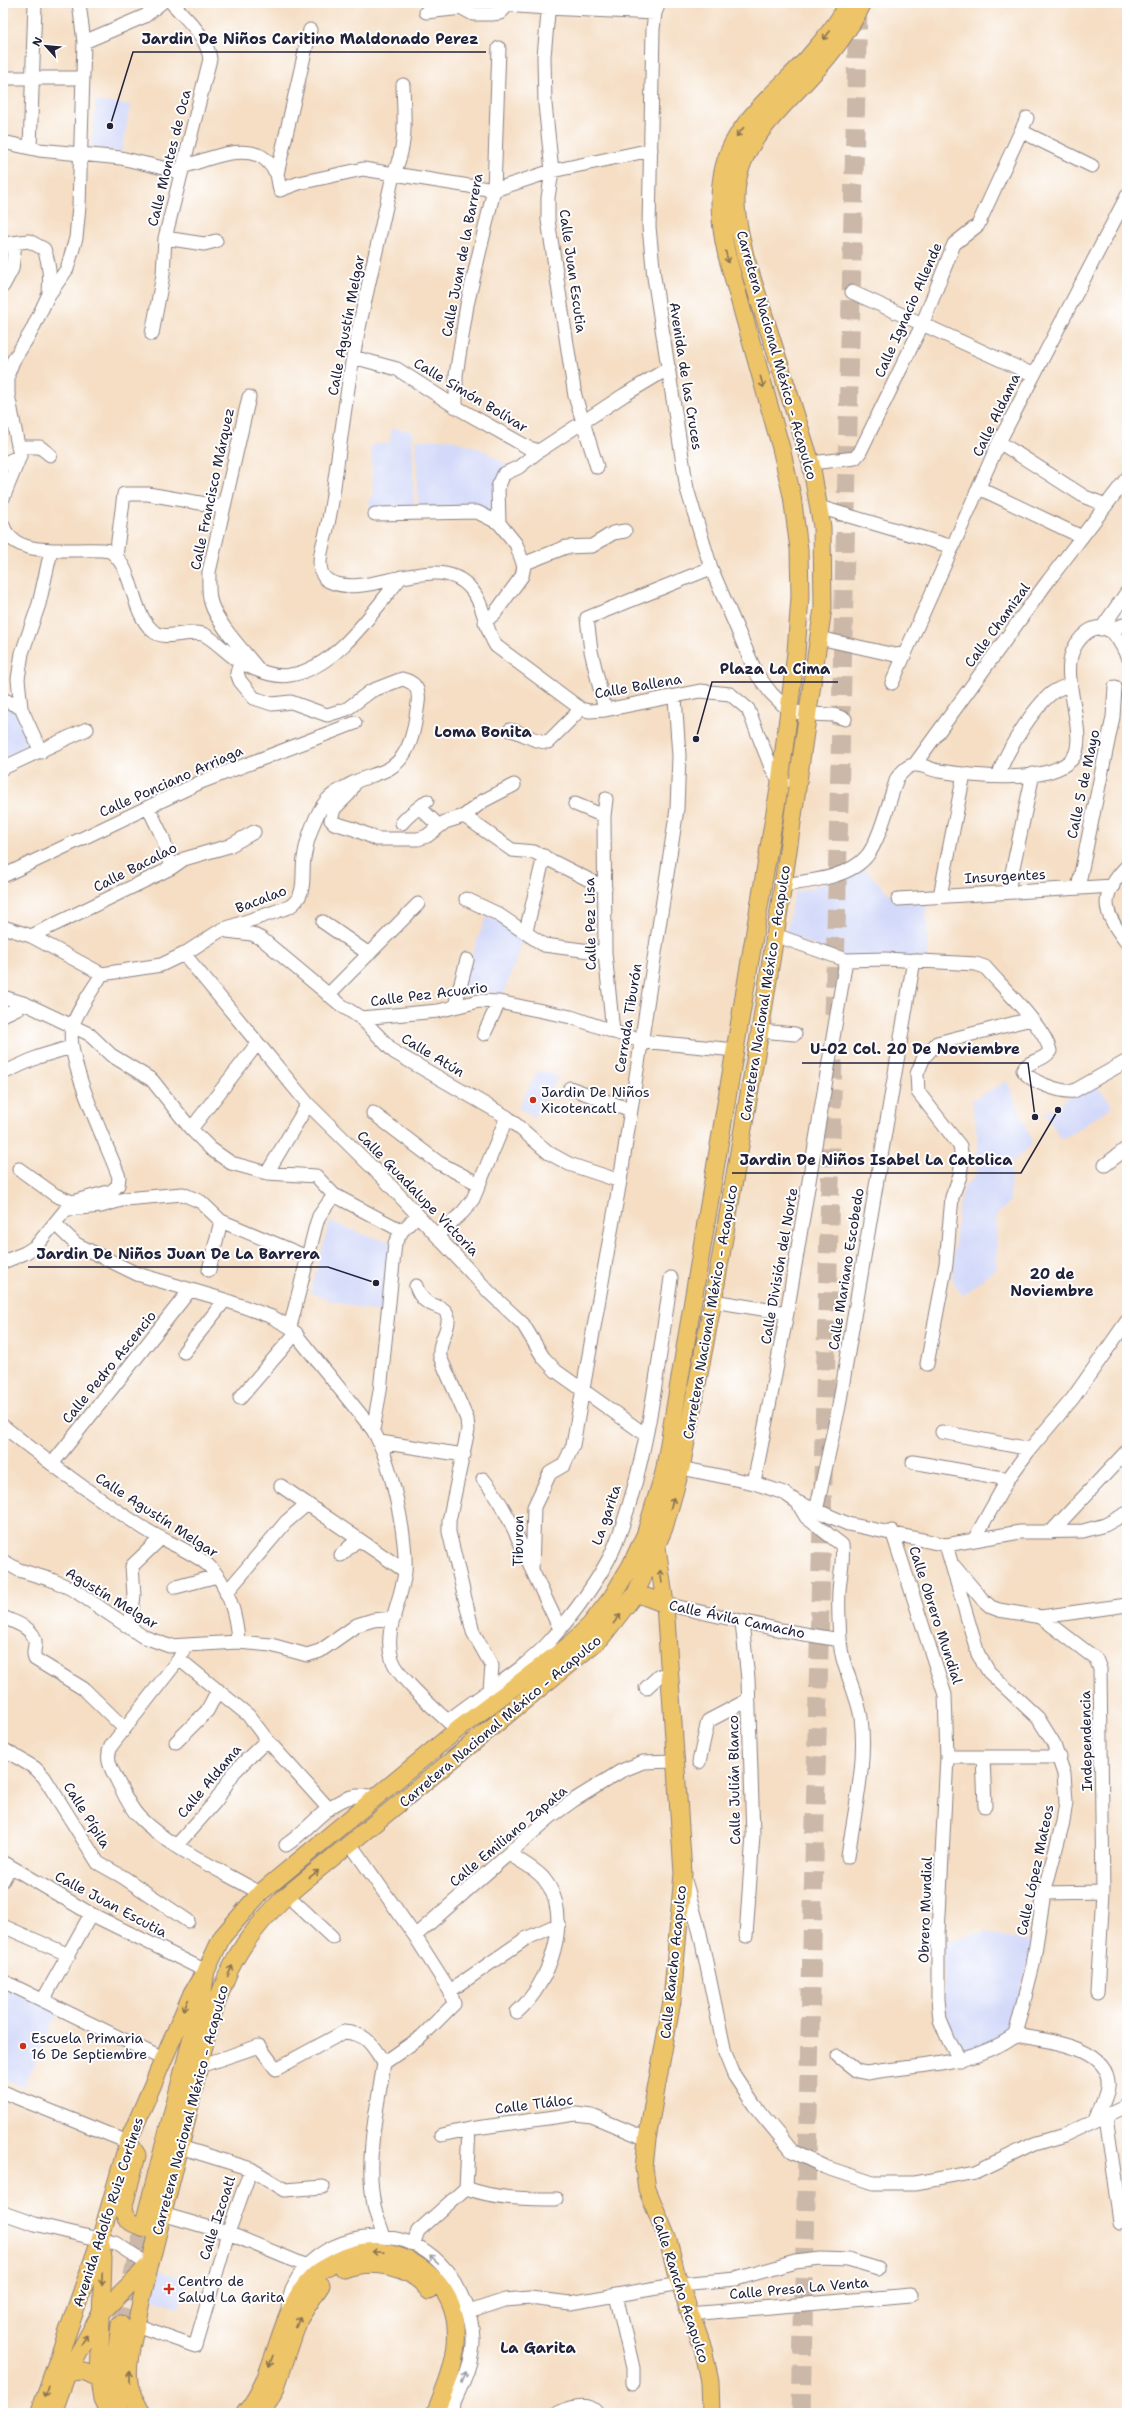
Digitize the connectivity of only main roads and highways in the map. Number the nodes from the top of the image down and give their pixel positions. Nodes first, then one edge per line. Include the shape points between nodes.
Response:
1 (848, 3) edge
2 (862, 3) edge
3 (822, 528) junction
4 (797, 532) junction
5 (656, 1547) junction
6 (636, 1593) junction
7 (665, 1604) junction
8 (206, 1971) junction
9 (128, 2142) junction
10 (145, 2219) tunnel mouth
11 (157, 2232) junction
12 (100, 2240) junction
13 (149, 2265) junction
14 (101, 2313) junction
15 (128, 2325) junction
16 (285, 2358) junction
17 (66, 2374) junction
18 (99, 2380) junction
19 (39, 2413) edge
20 (53, 2413) edge
21 (109, 2413) edge
22 (122, 2413) edge
23 (144, 2413) edge
24 (245, 2413) edge
25 (263, 2413) edge
26 (275, 2413) edge
27 (423, 2413) edge
28 (434, 2413) edge
29 (711, 2413) edge

1 -> 4 main road, Carretera Nacional México - Acapulco via 822,42 771,95 736,138 725,166 719,196 720,225 726,256 781,448
2 - 3 main road, Carretera Nacional México - Acapulco via 856,17 832,52 782,105 753,142 742,165 736,195 745,256 811,463
3 - 4 main road
5 -> 3 main road, Carretera Nacional México - Acapulco via 681,1468 760,1031 823,608
4 - 8 main road, Carretera Nacional México - Acapulco via 800,596 780,782 664,1473 645,1535 623,1578 590,1625 568,1646 453,1725 379,1796 260,1894 222,1937
5 - 6 main road, Carretera Nacional México - Acapulco
7 -> 5 main road, Calle Rancho Acapulco
6 - 7 main road, Calle Ávila Camacho
11 -> 6 main road, Carretera Nacional México - Acapulco via 220,1994 242,1947 267,1915 287,1895 577,1660 601,1638
7 - 29 main road, Calle Rancho Acapulco via 683,1873 672,2001 644,2168 647,2190 668,2240 689,2314 703,2348 710,2382
8 -> 9 main road, Avenida Adolfo Ruiz Cortines via 192,1993
8 - 10 main road, Carretera Nacional México - Acapulco via 202,1998
9 - 11 main road via 136,2155 123,2209 124,2216 129,2222
9 - 12 main road, Avenida Adolfo Ruiz Cortines
11 - 13 main road, Carretera Nacional México - Acapulco
12 -> 14 main road via 103,2259
12 -> 19 main road, Avenida Adolfo Ruiz Cortines
13 - 14 main road, Avenida Adolfo Ruiz Cortines
13 - 15 main road, Carretera Nacional México - Acapulco
17 -> 14 main road, Avenida Adolfo Ruiz Cortines
14 - 18 main road
15 - 22 main road via 114,2381 116,2399
23 -> 15 main road via 137,2404 129,2384
16 - 25 main road via 275,2390
16 - 26 main road via 284,2392
16 -> 27 main road via 299,2319 311,2297 324,2281 346,2268 364,2264 396,2268 426,2286 444,2319 446,2339 443,2363
17 - 18 main road via 77,2370 90,2372
17 - 20 main road, Avenida Adolfo Ruiz Cortines
18 - 21 main road via 102,2399
28 -> 24 main road via 452,2365 456,2339 455,2318 448,2298 434,2279 418,2265 384,2252 366,2252 343,2258 317,2273 303,2288 288,2311 263,2383 253,2404

